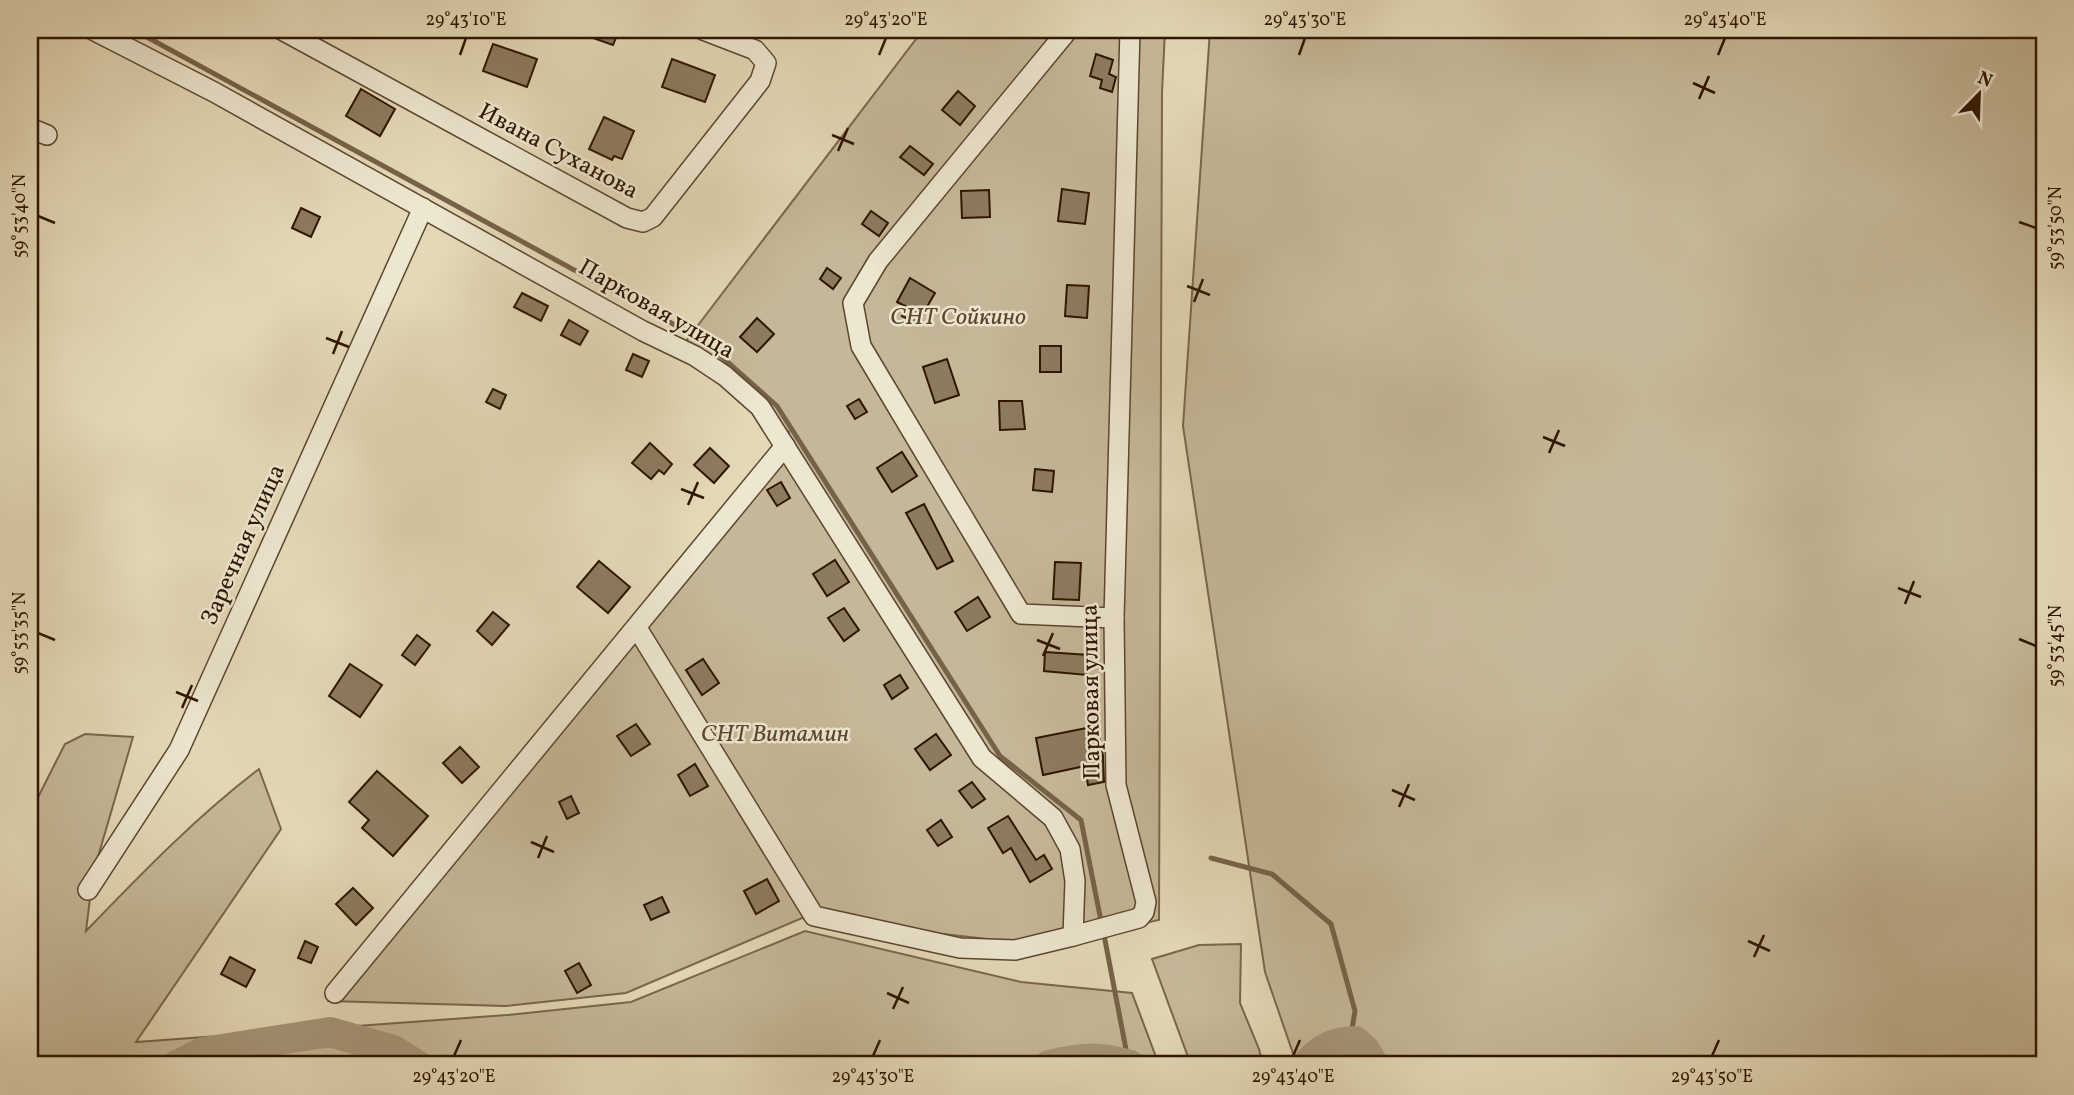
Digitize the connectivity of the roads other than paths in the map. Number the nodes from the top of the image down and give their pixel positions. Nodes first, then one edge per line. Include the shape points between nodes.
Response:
1 (93, 30) edge
2 (282, 30) edge
3 (703, 30) edge
4 (1068, 30) edge
5 (1130, 30) edge
6 (423, 208) junction
7 (785, 446) junction
8 (1114, 618) junction
9 (637, 628) junction
10 (88, 890) dead end
11 (1073, 936) junction
12 (335, 993) dead end

1 - 6 street, Парковая улица
2 - 3 street, Ивана Суханова via 627,218 643,222 653,217 760,81 766,62 755,50
4 - 8 street via 878,261 853,303 861,346 1021,614
5 - 8 street, Парковая улица
6 - 7 street, Парковая улица via 695,356 760,407
6 - 10 street, Заречная улица via 179,750
7 - 9 street
7 - 11 street, Парковая улица via 982,758 1053,818 1070,849 1075,881
8 - 11 street, Парковая улица via 1116,785 1146,902 1139,918
9 - 11 street via 814,916 960,948 1015,950
9 - 12 street

